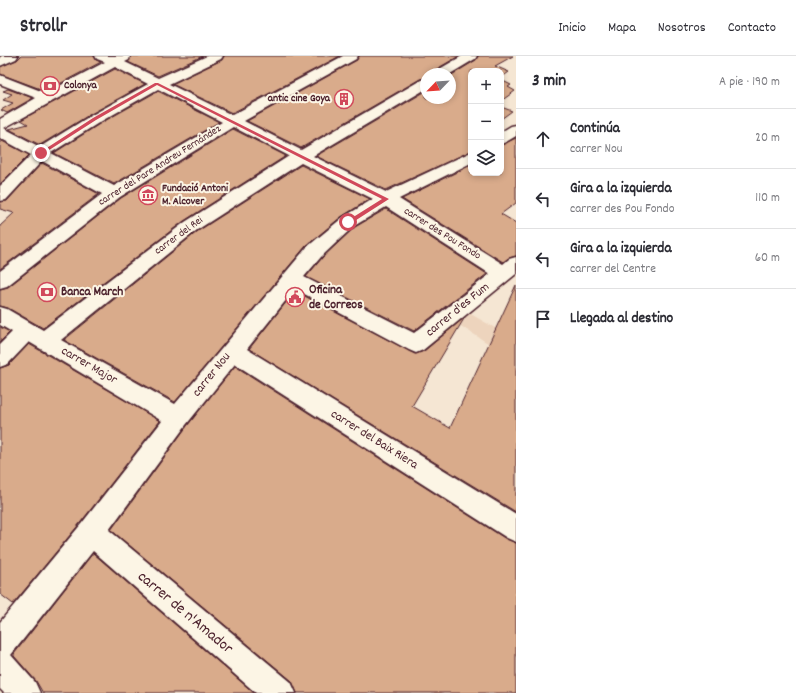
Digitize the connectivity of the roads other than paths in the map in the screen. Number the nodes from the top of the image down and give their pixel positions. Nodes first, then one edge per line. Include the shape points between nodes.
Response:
1 (12, 56) edge
2 (217, 56) edge
3 (352, 56) edge
4 (471, 56) edge
5 (114, 58) edge
6 (0, 62) edge
7 (451, 68) edge
8 (0, 79) edge
9 (157, 84) junction
10 (420, 87) edge
11 (47, 98) junction
12 (233, 121) junction
13 (0, 125) edge
14 (516, 129) edge
15 (0, 132) edge
16 (504, 137) edge
17 (41, 153) junction
18 (301, 156) junction
19 (468, 158) edge
20 (114, 193) junction
21 (0, 196) edge
22 (386, 199) junction
23 (510, 268) edge
24 (292, 278) junction
25 (0, 281) edge
26 (0, 315) edge
27 (36, 335) junction
28 (232, 351) junction
29 (0, 358) edge
30 (178, 418) junction
31 (516, 530) edge
32 (91, 532) junction
33 (0, 645) edge
34 (0, 665) edge
35 (24, 693) edge
36 (280, 693) edge

1 - 6 street
2 - 9 street
3 - 12 street, carrer del Pare Andreu Fernández
4 - 7 street
5 - 9 street, carrer des Pou Fondo
5 - 11 street
8 - 11 street
9 - 12 street, carrer des Pou Fondo
9 - 17 street
10 - 18 street, carrer del Rei
11 - 13 street
12 - 18 street, carrer des Pou Fondo
12 - 20 street, carrer del Pare Andreu Fernández
14 - 16 street
15 - 17 street
17 - 20 street
17 - 21 street
18 - 22 street, carrer des Pou Fondo
18 - 27 street, carrer del Rei via 191,226
19 - 22 street, carrer Nou
20 - 25 street, carrer del Pare Andreu Fernández
22 - 23 street, carrer des Pou Fondo
22 - 24 street, carrer Nou via 348,222 314,252
23 - 24 street, carrer d'es Fum via 416,344
24 - 28 street, carrer Nou
26 - 27 street, carrer Major
27 - 29 street, carrer del Rei
27 - 30 street, carrer Major
28 - 30 street, carrer Nou
28 - 31 street, carrer del Baix Riera
30 - 32 street, carrer Nou
32 - 33 street, carrer Nou
32 - 36 street, carrer de n'Amador
34 - 35 street

